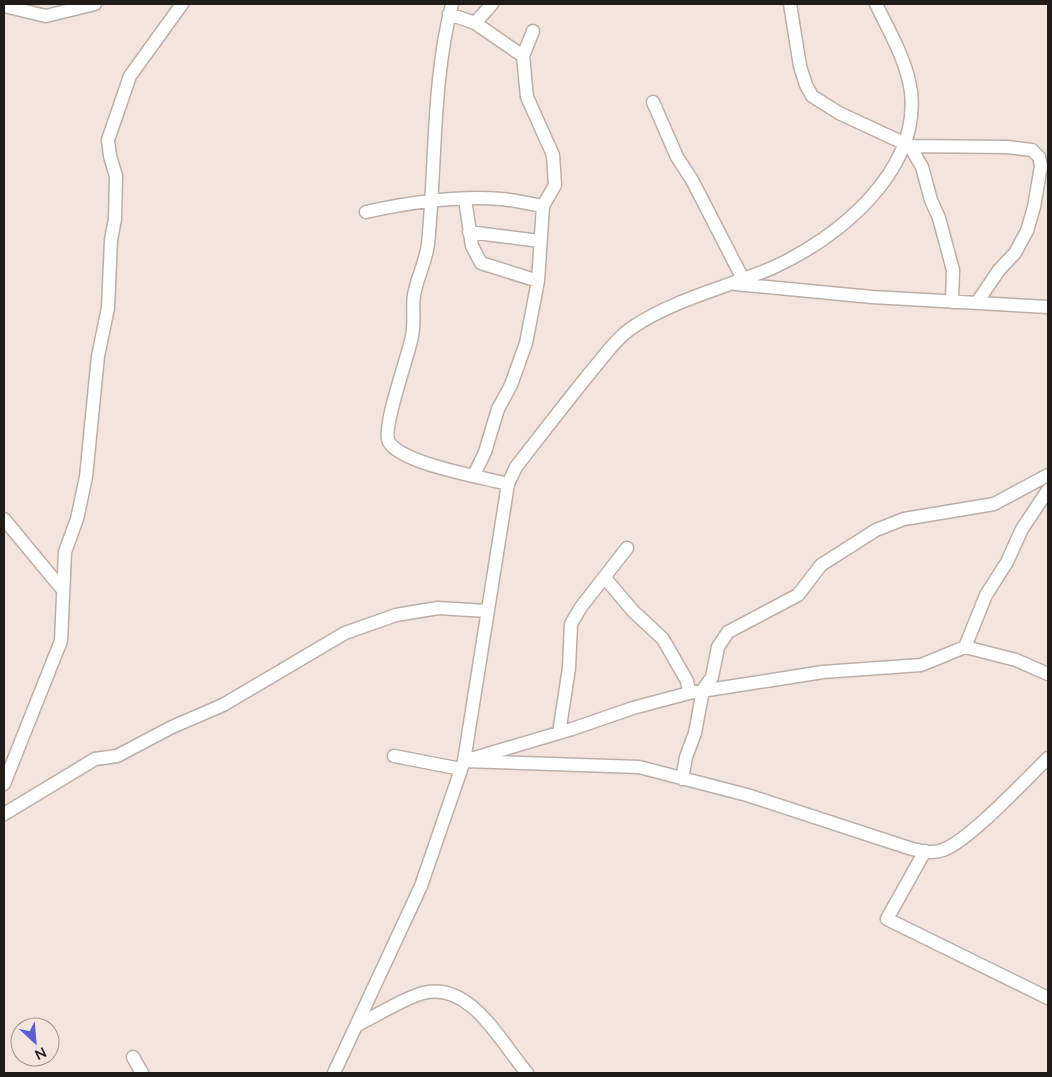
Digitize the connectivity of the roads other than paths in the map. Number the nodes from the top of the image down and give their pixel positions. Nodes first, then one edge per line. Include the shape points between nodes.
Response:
1 (95, 4) edge
2 (182, 4) edge
3 (492, 4) edge
4 (790, 4) edge
5 (876, 4) edge
6 (4, 6) edge
7 (451, 9) edge
8 (475, 23) junction
9 (533, 32) dead end
10 (523, 56) junction
11 (653, 102) dead end
12 (907, 145) junction
13 (465, 199) junction
14 (430, 203) junction
15 (543, 206) junction
16 (366, 212) dead end
17 (469, 232) junction
18 (540, 241) junction
19 (743, 279) junction
20 (538, 281) junction
21 (730, 284) junction
22 (978, 301) junction
23 (952, 302) junction
24 (1048, 307) edge
25 (474, 475) junction
26 (1048, 475) edge
27 (508, 484) junction
28 (1048, 490) edge
29 (4, 518) edge
30 (628, 548) dead end
31 (605, 578) junction
32 (62, 589) junction
33 (487, 611) junction
34 (965, 648) junction
35 (1048, 674) edge
36 (704, 690) junction
37 (689, 693) junction
38 (559, 733) junction
39 (394, 756) dead end
40 (1048, 758) edge
41 (463, 765) junction
42 (682, 779) junction
43 (4, 784) edge
44 (4, 814) edge
45 (925, 851) junction
46 (1048, 998) edge
47 (357, 1025) junction
48 (133, 1057) dead end
49 (142, 1073) edge
50 (334, 1073) edge
51 (527, 1073) edge

1 - 6 street via 46,16
2 - 32 street via 130,76 108,140 116,176 116,196 108,308 98,356 86,477 77,519 65,552
3 - 8 street
4 - 12 street via 800,66 812,96 839,113
5 - 12 street via 906,71 912,108
7 - 8 street
7 - 14 street via 443,50
8 - 10 street
9 - 10 street
10 - 15 street via 527,97 553,155 555,185
11 - 19 street via 676,157 692,180
12 - 19 street via 864,206 847,221 802,253
12 - 22 street via 1007,147 1032,150 1039,157 1040,174 1027,231 1015,253
12 - 23 street via 922,167 945,239 953,270
13 - 14 street
13 - 15 street via 500,199
13 - 17 street
14 - 16 street via 395,205
14 - 25 street via 428,246 414,296 412,338 387,438 390,444 411,458
15 - 18 street
17 - 18 street
17 - 20 street via 481,263
18 - 20 street
19 - 21 street
20 - 25 street via 526,343
21 - 23 street
21 - 27 street via 674,304 619,337 522,460
22 - 23 street
22 - 24 street
25 - 27 street
26 - 36 street via 994,504 904,520 858,540 821,565 798,595 728,632 718,647 712,677
27 - 33 street
28 - 34 street via 1022,529 1007,562 986,595
29 - 32 street
30 - 31 street
31 - 37 street via 663,639 682,672
31 - 38 street via 571,624 569,668
32 - 43 street via 61,641
33 - 41 street
33 - 44 street via 438,608 396,615 345,633 223,705 172,726 117,756 95,759
34 - 35 street via 1016,660
34 - 36 street via 921,665 823,672
36 - 37 street
36 - 42 street
37 - 38 street
38 - 41 street
39 - 41 street
40 - 45 street via 984,820 954,844 943,850
41 - 42 street via 639,768
41 - 47 street via 421,886
42 - 45 street via 747,795
45 - 46 street via 887,919
47 - 50 street
47 - 51 street via 424,993 452,993 473,1006
48 - 49 street

